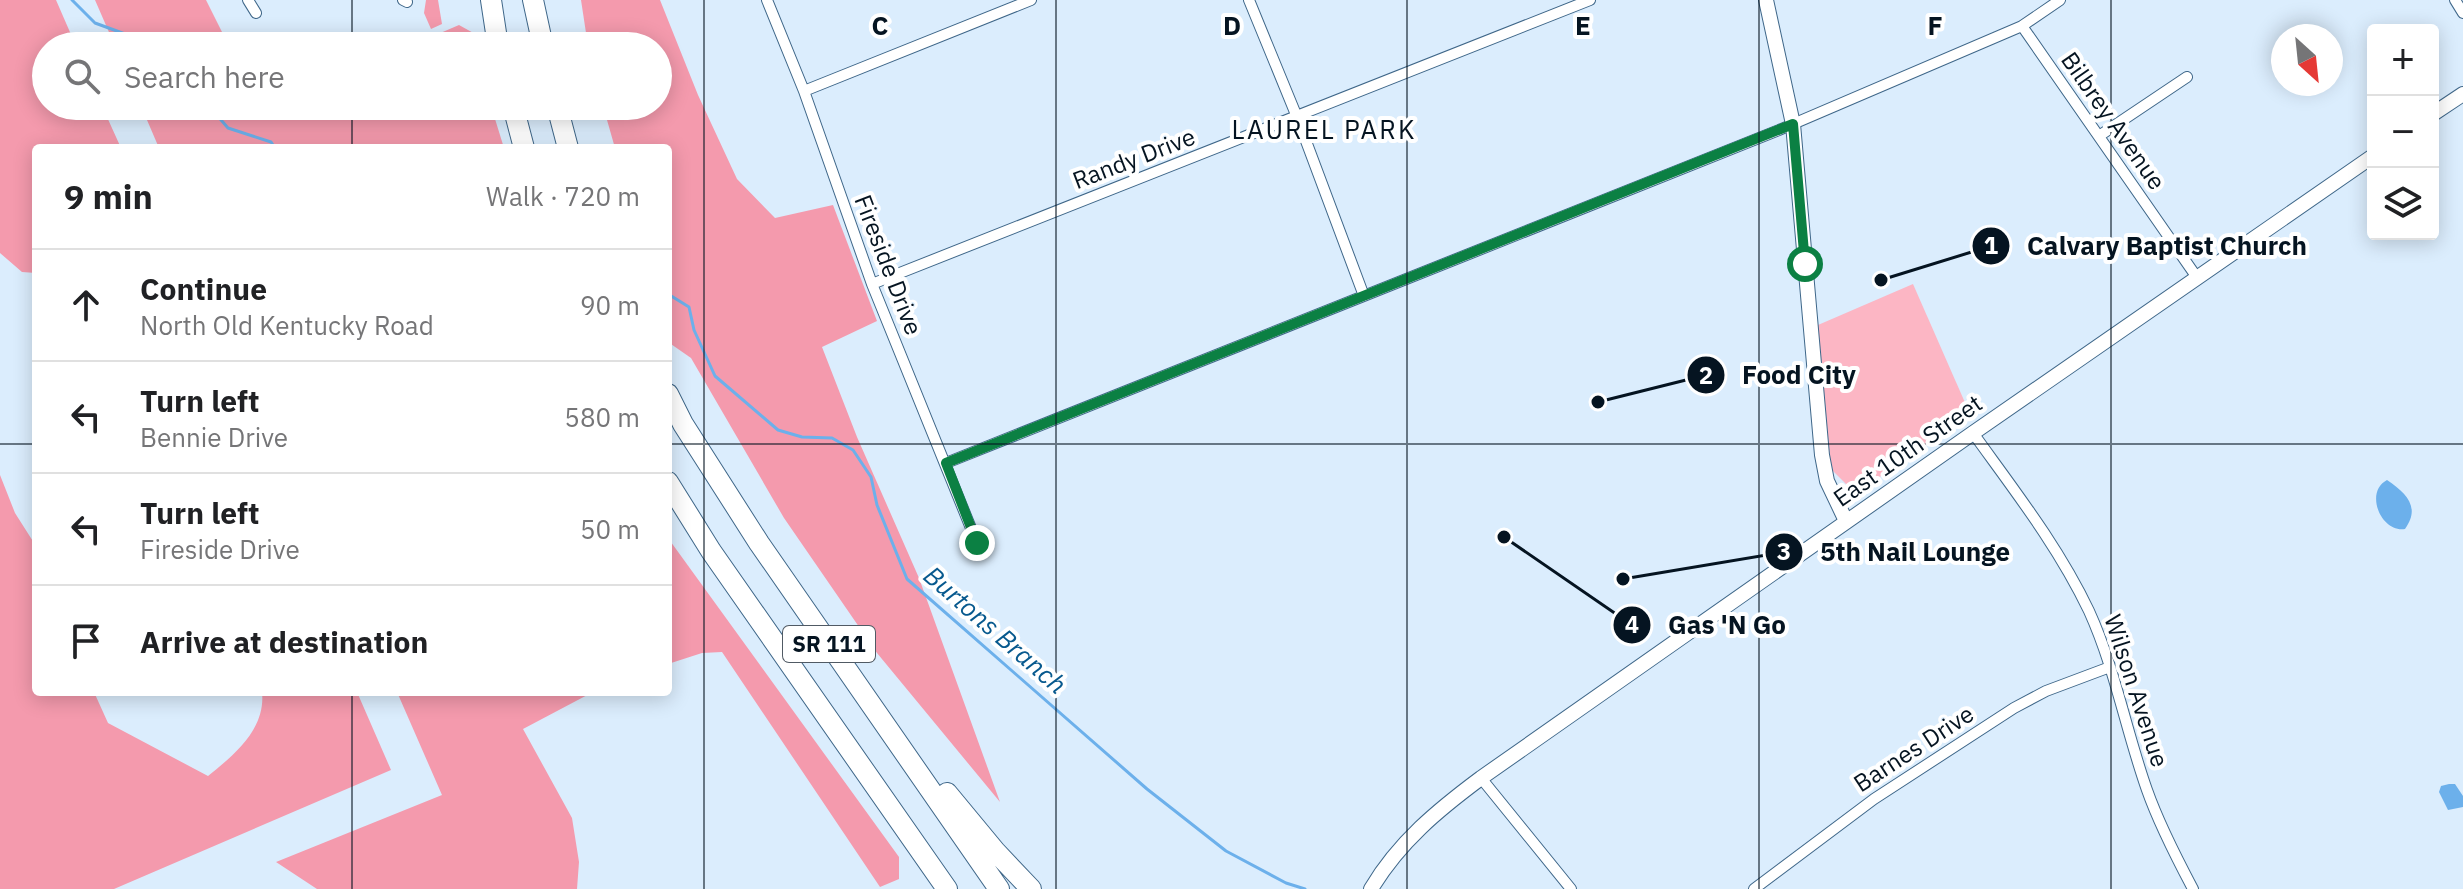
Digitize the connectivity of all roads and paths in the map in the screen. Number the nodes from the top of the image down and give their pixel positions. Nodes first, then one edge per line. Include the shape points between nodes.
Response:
1 (248, 0) edge
2 (491, 0) edge
3 (533, 0) edge
4 (767, 0) edge
5 (1031, 0) edge
6 (1249, 0) edge
7 (1590, 0) edge
8 (1766, 0) edge
9 (2060, 0) edge
10 (2455, 0) edge
11 (256, 13) dead end
12 (2463, 13) edge
13 (2022, 26) junction
14 (496, 32) edge
15 (540, 32) edge
16 (2187, 77) dead end
17 (804, 91) junction
18 (2463, 94) edge
19 (2439, 110) edge
20 (1297, 117) junction
21 (517, 120) edge
22 (561, 120) edge
23 (1793, 124) junction
24 (2099, 136) junction
25 (523, 144) edge
26 (567, 144) edge
27 (2367, 160) edge
28 (2198, 279) junction
29 (872, 284) junction
30 (1364, 296) junction
31 (672, 402) edge
32 (1973, 433) junction
33 (946, 463) junction
34 (672, 488) edge
35 (1846, 521) junction
36 (977, 543) dead end
37 (2110, 667) junction
38 (871, 705) junction
39 (1481, 778) junction
40 (1374, 886) edge
41 (946, 889) edge
42 (999, 889) edge
43 (1031, 889) edge
44 (1571, 889) edge
45 (1754, 889) edge
46 (2193, 889) edge

1 - 11 street
2 - 14 highway
3 - 15 highway
4 - 17 street, Fireside Drive
5 - 17 street
6 - 20 street
7 - 20 street, Randy Drive
8 - 23 main road
9 - 13 street
10 - 12 street
13 - 23 street
13 - 24 street, Bilbrey Avenue
16 - 24 street
17 - 29 street, Fireside Drive
18 - 19 main road
20 - 29 street, Randy Drive
20 - 30 street
21 - 25 highway
22 - 26 highway
23 - 30 street
23 - 35 main road via 1822,455 1827,481
24 - 28 street, Bilbrey Avenue
27 - 28 main road, East 10th Street
28 - 32 main road, East 10th Street
29 - 33 street, Fireside Drive
30 - 33 street
31 - 38 highway, SR 111 via 759,543
32 - 35 main road, East 10th Street
32 - 37 street, Wilson Avenue via 2074,581
33 - 36 street, Fireside Drive
34 - 41 highway, SR 111
35 - 39 main road, East 10th Street
37 - 45 street, Barnes Drive via 2014,708 1874,799
37 - 46 street, Wilson Avenue via 2147,789
38 - 42 highway, SR 111
38 - 43 highway
39 - 40 main road, East 10th Street via 1407,839
39 - 44 street

